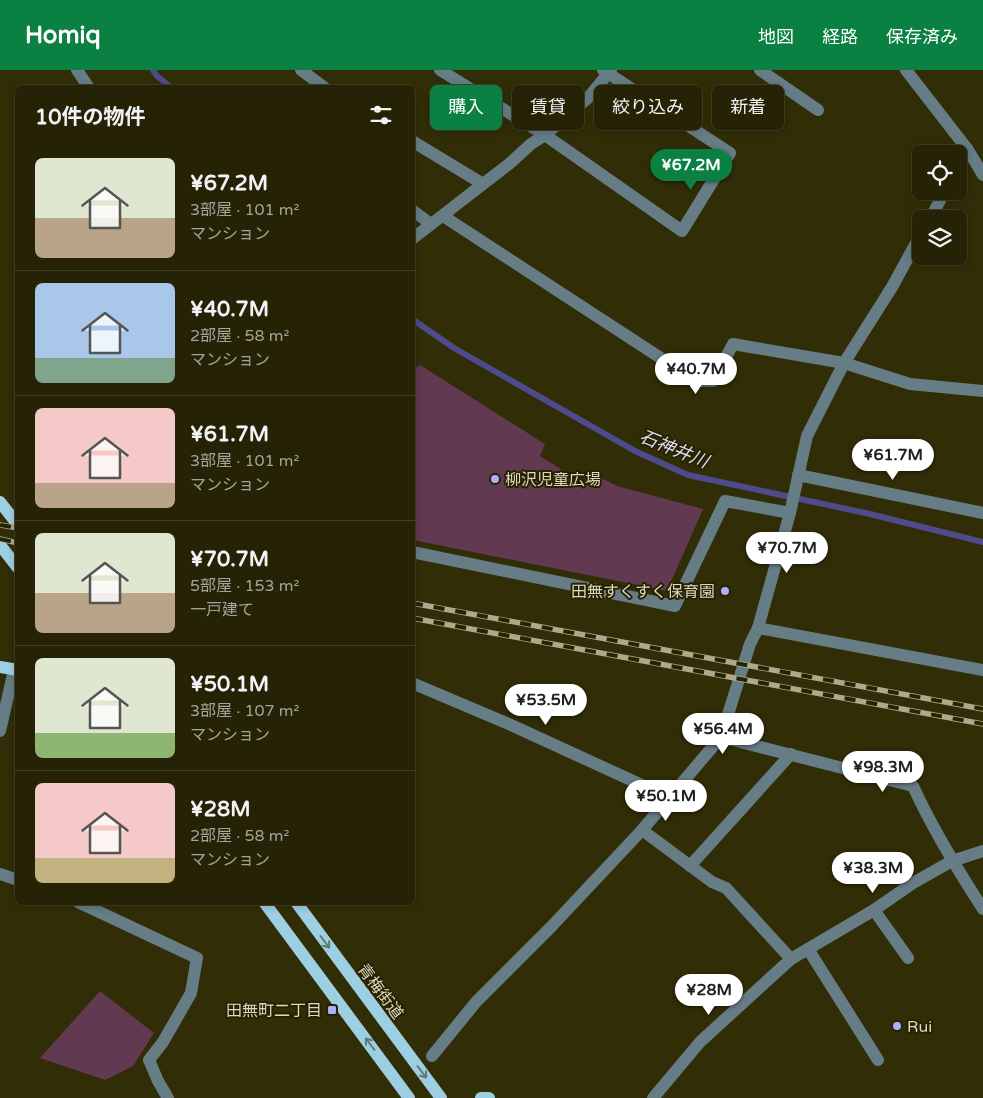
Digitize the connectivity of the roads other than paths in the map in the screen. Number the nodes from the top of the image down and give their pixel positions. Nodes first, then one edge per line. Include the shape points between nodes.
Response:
1 (77, 70) edge
2 (301, 70) edge
3 (440, 70) edge
4 (760, 70) edge
5 (906, 70) edge
6 (608, 71) edge
7 (87, 85) edge
8 (321, 85) edge
9 (818, 110) dead end
10 (545, 135) junction
11 (415, 143) edge
12 (968, 150) joint
13 (983, 175) edge
14 (483, 184) junction
15 (415, 212) edge
16 (442, 216) junction
17 (431, 224) junction
18 (415, 237) edge
19 (912, 250) edge
20 (844, 363) junction
21 (983, 391) edge
22 (798, 475) junction
23 (0, 502) edge
24 (790, 512) junction
25 (983, 513) edge
26 (15, 521) edge
27 (0, 545) edge
28 (415, 553) edge
29 (15, 564) edge
30 (758, 628) junction
31 (0, 667) edge
32 (15, 670) edge
33 (983, 670) edge
34 (15, 674) edge
35 (415, 684) edge
36 (0, 732) edge
37 (721, 737) junction
38 (791, 754) junction
39 (668, 797) junction
40 (642, 830) junction
41 (983, 851) edge
42 (952, 861) junction
43 (690, 866) junction
44 (0, 874) edge
45 (15, 879) edge
46 (84, 905) edge
47 (266, 905) edge
48 (298, 905) edge
49 (983, 909) edge
50 (874, 910) junction
51 (808, 950) junction
52 (908, 958) dead end
53 (791, 959) junction
54 (432, 1056) dead end
55 (878, 1060) dead end
56 (168, 1098) edge
57 (409, 1098) edge
58 (441, 1098) edge
59 (481, 1098) edge
60 (489, 1098) edge
61 (653, 1098) edge

1 - 7 street
2 - 8 street
3 - 10 street
4 - 9 street
5 - 12 street
6 - 10 street via 588,98
6 - 10 street via 730,153 682,231
10 - 14 street
11 - 14 street
12 - 13 street
14 - 16 street
15 - 17 street
16 - 17 street
16 - 20 street via 696,381 713,381 733,344
17 - 18 street
19 - 20 street
20 - 21 street via 910,384
20 - 22 street via 807,436
22 - 24 street
22 - 25 street
23 - 26 main road
24 - 28 street via 725,501 675,606
24 - 30 street
27 - 29 main road
30 - 33 street
30 - 37 street
31 - 32 main road
34 - 36 street
35 - 39 street
37 - 38 street
37 - 39 street
38 - 42 street via 913,786
38 - 43 street
39 - 40 street
40 - 43 street
40 - 54 street via 476,1002
41 - 42 street
42 - 49 street
42 - 50 street
43 - 53 street via 726,888
44 - 45 street
46 - 56 street via 197,958 191,993 163,1042 148,1060
57 -> 47 main road
48 -> 58 main road, 青梅街道
50 - 51 street
50 - 52 street
51 - 53 street
51 - 55 street
53 - 61 street via 700,1042
59 - 60 main road

